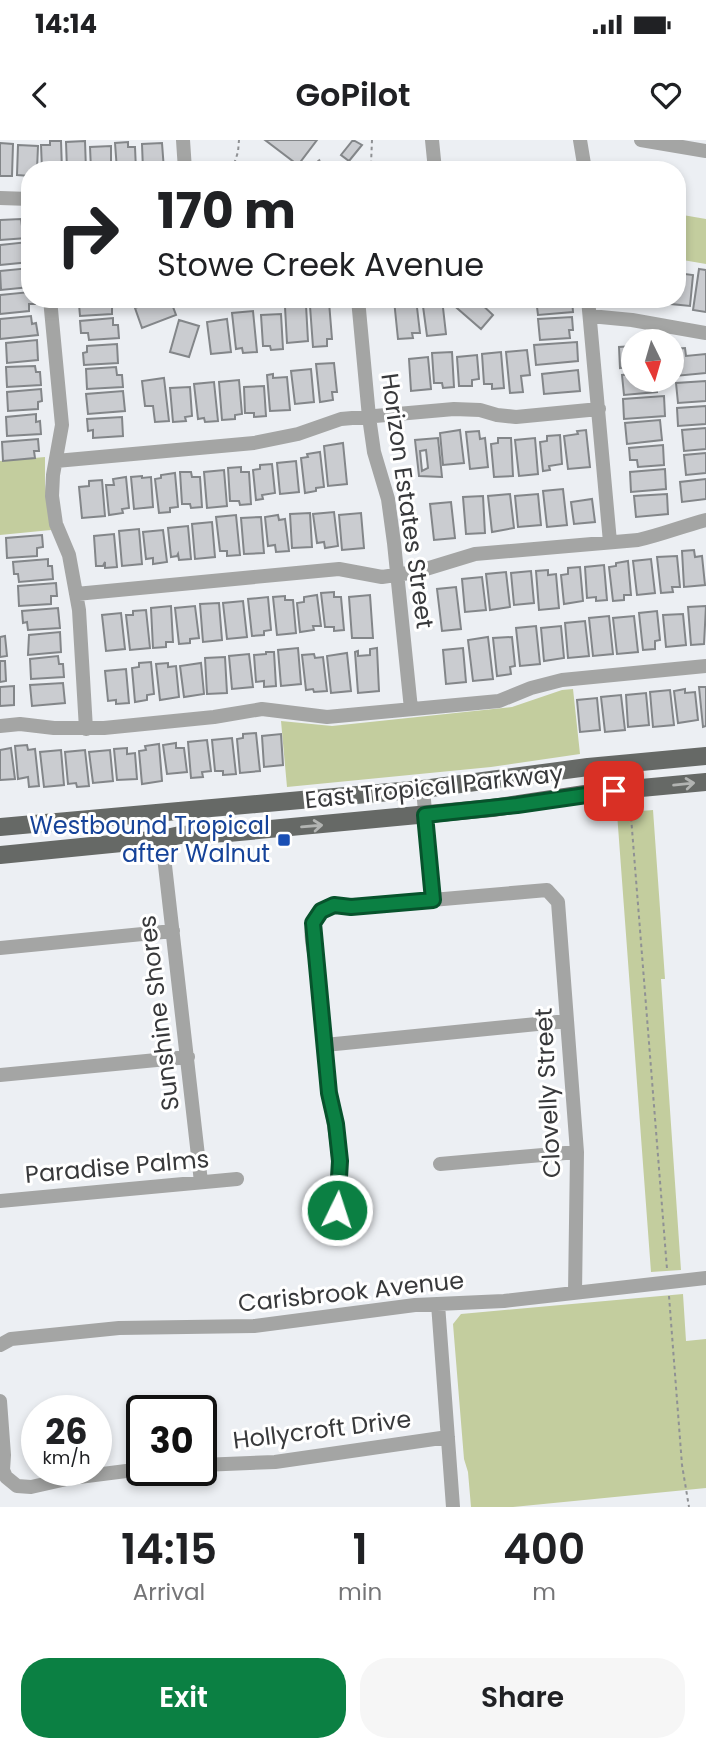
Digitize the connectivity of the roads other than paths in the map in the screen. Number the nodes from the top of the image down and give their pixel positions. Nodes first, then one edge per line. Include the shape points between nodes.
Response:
1 (183, 140) edge
2 (432, 140) edge
3 (580, 140) edge
4 (641, 140) edge
5 (706, 151) edge
6 (184, 161) edge
7 (434, 161) edge
8 (584, 161) edge
9 (0, 198) edge
10 (21, 199) edge
11 (51, 308) edge
12 (359, 308) edge
13 (590, 308) edge
14 (590, 316) junction
15 (706, 333) edge
16 (599, 409) junction
17 (369, 417) junction
18 (56, 461) junction
19 (706, 520) edge
20 (610, 542) junction
21 (398, 575) junction
22 (76, 594) junction
23 (706, 666) edge
24 (411, 709) junction
25 (0, 726) edge
26 (86, 729) junction
27 (706, 756) edge
28 (706, 782) edge
29 (423, 789) junction
30 (425, 815) junction
31 (0, 827) edge
32 (162, 839) junction
33 (0, 855) edge
34 (433, 900) junction
35 (173, 931) junction
36 (0, 948) edge
37 (567, 1021) junction
38 (325, 1045) junction
39 (188, 1057) junction
40 (0, 1075) edge
41 (577, 1152) junction
42 (440, 1164) dead end
43 (237, 1179) dead end
44 (201, 1182) junction
45 (0, 1201) edge
46 (337, 1210) dead end
47 (706, 1278) edge
48 (575, 1293) junction
49 (438, 1304) junction
50 (1, 1344) edge
51 (0, 1401) edge
52 (448, 1437) junction
53 (217, 1464) edge
54 (126, 1471) edge
55 (453, 1507) edge

1 - 6 street
2 - 7 street
3 - 8 street
4 - 5 street
9 - 10 street
11 - 18 street via 62,425
12 - 17 street, Horizon Estates Street
13 - 14 street
14 - 15 street
14 - 16 street
16 - 17 street via 516,417 454,409
16 - 20 street
17 - 18 street via 341,419 254,443
17 - 21 street, Horizon Estates Street via 388,499
18 - 22 street via 52,496 56,524 69,555
19 - 20 street via 661,535
20 - 21 street via 475,554
21 - 22 street via 382,577 339,569
21 - 24 street, Horizon Estates Street
22 - 26 street
23 - 24 street via 562,680 499,701
24 - 26 street via 327,717 262,709
25 - 26 street
27 - 29 main road, East Tropical Parkway
30 -> 28 main road, East Tropical Parkway
29 - 30 street
29 - 31 main road, East Tropical Parkway
32 -> 30 main road, East Tropical Parkway
30 - 34 street
32 - 33 main road, East Tropical Parkway
32 - 35 street, Sunshine Shores
34 - 37 street, Clovelly Street via 551,893 558,902
34 - 38 street via 334,905 315,917 312,931
35 - 36 street
35 - 39 street, Sunshine Shores
37 - 38 street
37 - 41 street, Clovelly Street
38 - 46 street via 340,1161
39 - 40 street
39 - 44 street, Sunshine Shores
41 - 42 street
41 - 48 street, Clovelly Street
43 - 44 street, Paradise Palms
44 - 45 street, Paradise Palms
47 - 48 street, Carisbrook Avenue
48 - 49 street, Carisbrook Avenue
49 - 50 street, Carisbrook Avenue via 254,1326 119,1328 11,1339
49 - 52 street
51 - 54 street via 3,1470 12,1482 23,1488
52 - 53 street, Hollycroft Drive via 275,1462
52 - 55 street

